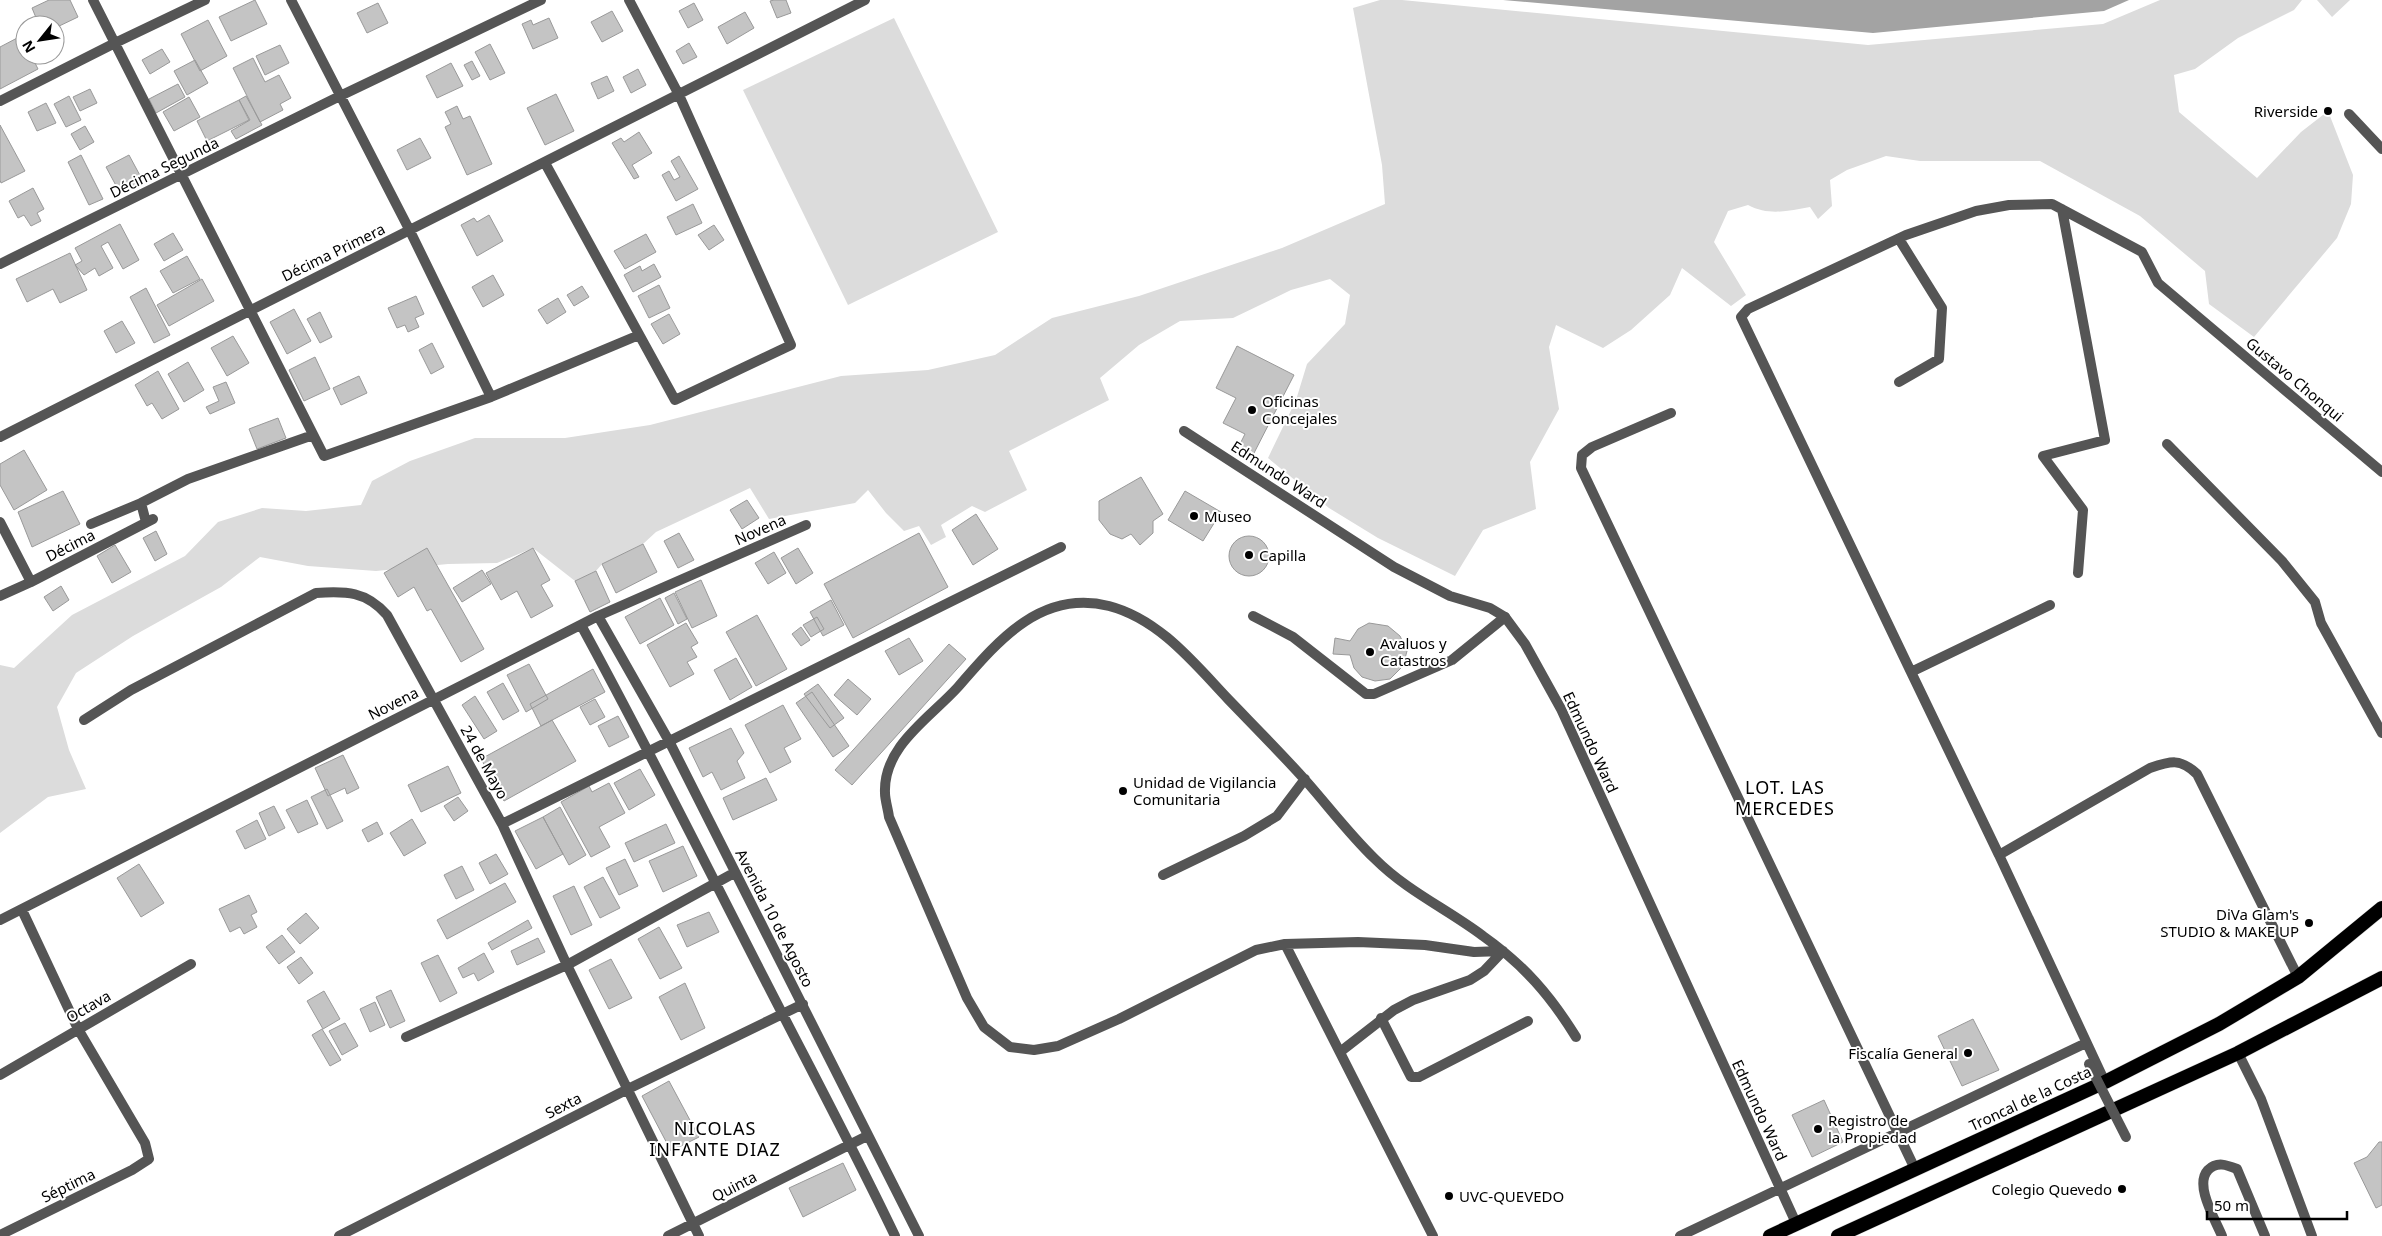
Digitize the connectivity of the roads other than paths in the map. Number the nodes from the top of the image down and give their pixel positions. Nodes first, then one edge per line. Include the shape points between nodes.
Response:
1 (93, 0) edge
2 (205, 0) edge
3 (291, 0) edge
4 (541, 0) edge
5 (629, 0) edge
6 (864, 0) edge
7 (115, 43) junction
8 (679, 95) junction
9 (340, 96) junction
10 (0, 101) edge
11 (2349, 114) dead end
12 (2382, 149) edge
13 (545, 163) junction
14 (181, 176) junction
15 (2062, 209) junction
16 (410, 231) junction
17 (1899, 239) junction
18 (0, 264) edge
19 (249, 310) junction
20 (639, 334) junction
21 (1900, 382) dead end
22 (491, 397) junction
23 (1671, 414) dead end
24 (1184, 431) dead end
25 (314, 435) junction
26 (0, 437) edge
27 (2168, 444) dead end
28 (2382, 472) edge
29 (141, 503) junction
30 (0, 522) edge
31 (91, 524) dead end
32 (806, 525) dead end
33 (1061, 547) dead end
34 (2078, 573) dead end
35 (31, 582) junction
36 (0, 596) edge
37 (2050, 605) dead end
38 (598, 616) junction
39 (1253, 616) dead end
40 (1505, 617) junction
41 (581, 625) junction
42 (1911, 672) junction
43 (433, 700) junction
44 (84, 720) dead end
45 (2382, 733) edge
46 (669, 741) junction
47 (650, 751) junction
48 (1305, 779) junction
49 (502, 824) junction
50 (1999, 855) junction
51 (734, 873) junction
52 (1163, 875) dead end
53 (716, 884) junction
54 (2382, 908) edge
55 (22, 910) junction
56 (2382, 915) edge
57 (0, 920) edge
58 (2366, 921) junction
59 (1285, 944) junction
60 (1503, 951) junction
61 (191, 964) dead end
62 (567, 964) junction
63 (2298, 977) junction
64 (2382, 978) edge
65 (803, 1004) junction
66 (783, 1016) junction
67 (1382, 1018) junction
68 (1528, 1021) dead end
69 (78, 1030) junction
70 (406, 1037) dead end
71 (1576, 1037) dead end
72 (2086, 1043) junction
73 (1340, 1052) junction
74 (2238, 1054) junction
75 (2089, 1064) dead end
76 (0, 1075) edge
77 (2105, 1082) junction
78 (628, 1089) junction
79 (1897, 1133) junction
80 (867, 1136) junction
81 (2126, 1137) dead end
82 (851, 1144) junction
83 (1915, 1169) junction
84 (1780, 1189) junction
85 (1796, 1223) junction
86 (693, 1224) junction
87 (0, 1235) edge
88 (343, 1235) edge
89 (668, 1236) edge
90 (699, 1236) edge
91 (895, 1236) edge
92 (919, 1236) edge
93 (1433, 1236) edge
94 (1680, 1236) edge
95 (1770, 1236) edge
96 (1838, 1236) edge
97 (2222, 1236) edge
98 (2265, 1236) edge
99 (2312, 1236) edge

1 - 7 street
2 - 7 street
3 - 9 street
4 - 9 street, Décima Segunda
5 - 8 street
6 - 8 street, Décima Primera
7 - 10 street
7 - 14 street
8 - 13 street, Décima Primera
8 - 20 street via 791,345 675,400
9 - 14 street, Décima Segunda
9 - 16 street
11 - 12 street
13 - 16 street, Décima Primera
13 - 20 street
14 - 18 street, Décima Segunda
14 - 19 street
15 - 17 street, Gustavo Chonqui via 2052,204 2009,205 1976,211
15 - 28 street, Gustavo Chonqui via 2142,252 2158,283
15 - 34 street via 2105,440 2043,456 2083,510
16 - 19 street, Décima Primera
16 - 22 street
17 - 21 street via 1942,308 1939,359
17 - 42 street, Gustavo Chonqui via 1748,309 1742,317
19 - 25 street
19 - 26 street, Décima Primera
20 - 22 street
22 - 25 street via 324,456
23 - 79 street via 1592,447 1582,455 1581,468
24 - 40 street, Edmundo Ward via 1394,567 1450,596 1490,608
25 - 29 street via 188,479
27 - 45 street via 2282,561 2315,602 2321,624
29 - 31 street
29 - 35 street, Décima via 150,521
30 - 35 street
32 - 38 street, Novena
33 - 46 street
35 - 36 street, Décima
37 - 42 street
38 - 41 street, Novena
38 - 46 street, Avenida 10 de Agosto
39 - 40 street via 1293,637 1366,694 1374,694 1452,660
40 - 84 street, Edmundo Ward via 1525,644 1560,709
41 - 43 street, Novena
41 - 47 street
42 - 50 street
43 - 44 street, 24 de Mayo via 386,615 376,603 360,595 340,591 316,592 131,690
43 - 49 street, 24 de Mayo
43 - 55 street, Novena
46 - 47 street
46 - 51 street, Avenida 10 de Agosto
47 - 49 street
47 - 53 street
48 - 52 street via 1277,816 1244,836
48 - 59 street via 1186,655 1146,621 1110,606 1080,602 1053,606 1023,622 998,642 897,748 887,770 884,793 889,817 967,998 984,1027 1010,1047 1034,1050 1058,1046 1256,950
48 - 60 street via 1396,879
49 - 62 street, 24 de Mayo
50 - 63 street via 2150,768 2170,761 2187,765 2198,774
50 - 72 street
51 - 53 street
51 - 65 street, Avenida 10 de Agosto
53 - 62 street
53 - 66 street
54 - 58 highway, Troncal de la Costa
55 - 57 street, Novena
55 - 69 street
56 - 58 highway
58 - 63 highway, Troncal de la Costa
59 - 60 street via 1358,942 1425,945 1474,952
59 - 73 street
60 - 67 street via 1470,980 1413,1000
60 - 71 street via 1541,986
61 - 69 street, Octava
62 - 70 street
62 - 78 street, 24 de Mayo
63 - 77 highway, Troncal de la Costa via 2219,1024
64 - 74 highway
65 - 66 street, Sexta
65 - 80 street, Avenida 10 de Agosto
66 - 78 street, Sexta
66 - 82 street
67 - 68 street via 1411,1077 1419,1077
67 - 73 street
69 - 76 street, Octava
69 - 87 street, Séptima via 145,1143 148,1159
72 - 77 street
72 - 79 street
73 - 93 street
74 - 96 highway
74 - 99 street via 2261,1099
75 - 81 street, bridge
77 - 83 highway, Troncal de la Costa
78 - 86 street, 24 de Mayo
78 - 88 street, Sexta
79 - 83 street
79 - 84 street
80 - 82 street, Quinta
80 - 92 street, Avenida 10 de Agosto
82 - 86 street, Quinta
82 - 91 street
83 - 85 highway, Troncal de la Costa
84 - 85 street, Edmundo Ward
84 - 94 street
85 - 95 highway, Troncal de la Costa
86 - 89 street, Quinta
86 - 90 street, 24 de Mayo
97 - 98 street via 2201,1186 2204,1174 2212,1166 2224,1164 2237,1169

